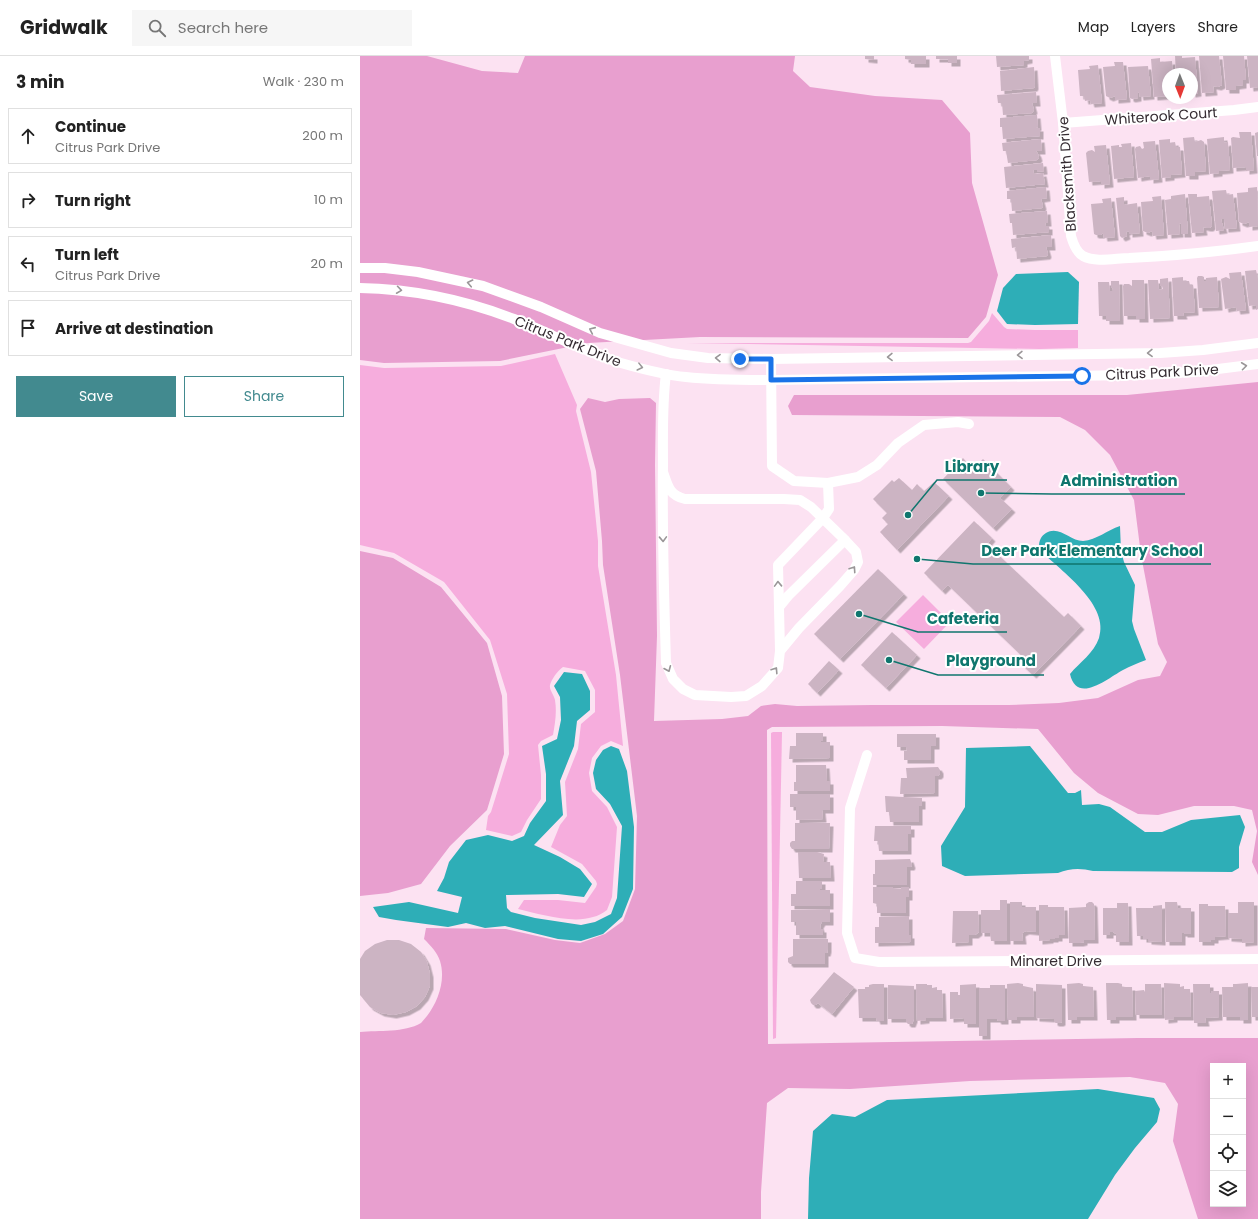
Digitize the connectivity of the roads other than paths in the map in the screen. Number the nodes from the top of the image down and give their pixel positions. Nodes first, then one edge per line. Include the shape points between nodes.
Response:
1 (1055, 56) edge
2 (1258, 107) edge
3 (1063, 123) junction
4 (1258, 246) edge
5 (360, 268) edge
6 (360, 288) edge
7 (1258, 343) edge
8 (771, 359) junction
9 (1258, 364) edge
10 (666, 374) junction
11 (771, 380) junction
12 (969, 424) dead end
13 (662, 472) junction
14 (828, 483) junction
15 (704, 499) junction
16 (662, 515) junction
17 (823, 518) junction
18 (845, 540) junction
19 (779, 607) junction
20 (780, 650) junction
21 (867, 755) dead end
22 (1258, 959) edge

1 - 3 street, Blacksmith Drive
2 - 3 street, Whiterook Court
3 - 4 street, Blacksmith Drive via 1071,236 1074,247 1083,256 1095,259 1171,256
8 -> 5 street, Citrus Park Drive via 708,358 671,353 600,333 484,286 418,272
6 -> 10 street, Citrus Park Drive via 387,289 455,300 514,319 621,363
7 -> 8 street, Citrus Park Drive via 1160,353
8 - 11 street
11 -> 9 street, Citrus Park Drive via 1135,375 1194,372
10 - 11 street, Citrus Park Drive via 727,380
10 - 13 street via 663,394
11 - 14 street via 772,466 794,481
12 - 14 street via 958,422 924,425 898,442 877,465 858,477
13 - 15 street via 669,490 677,497
13 - 16 street
14 - 17 street via 829,509
15 - 16 street via 667,505
15 - 17 street via 800,500
16 -> 20 street via 666,663 673,679 683,689 695,695 746,696 762,686 778,668
17 - 18 street
19 -> 17 street via 778,565
18 - 19 street
20 -> 18 street via 854,570 858,562 856,552
19 - 20 street
21 - 22 street, Minaret Drive via 850,808 847,933 855,958 879,962

